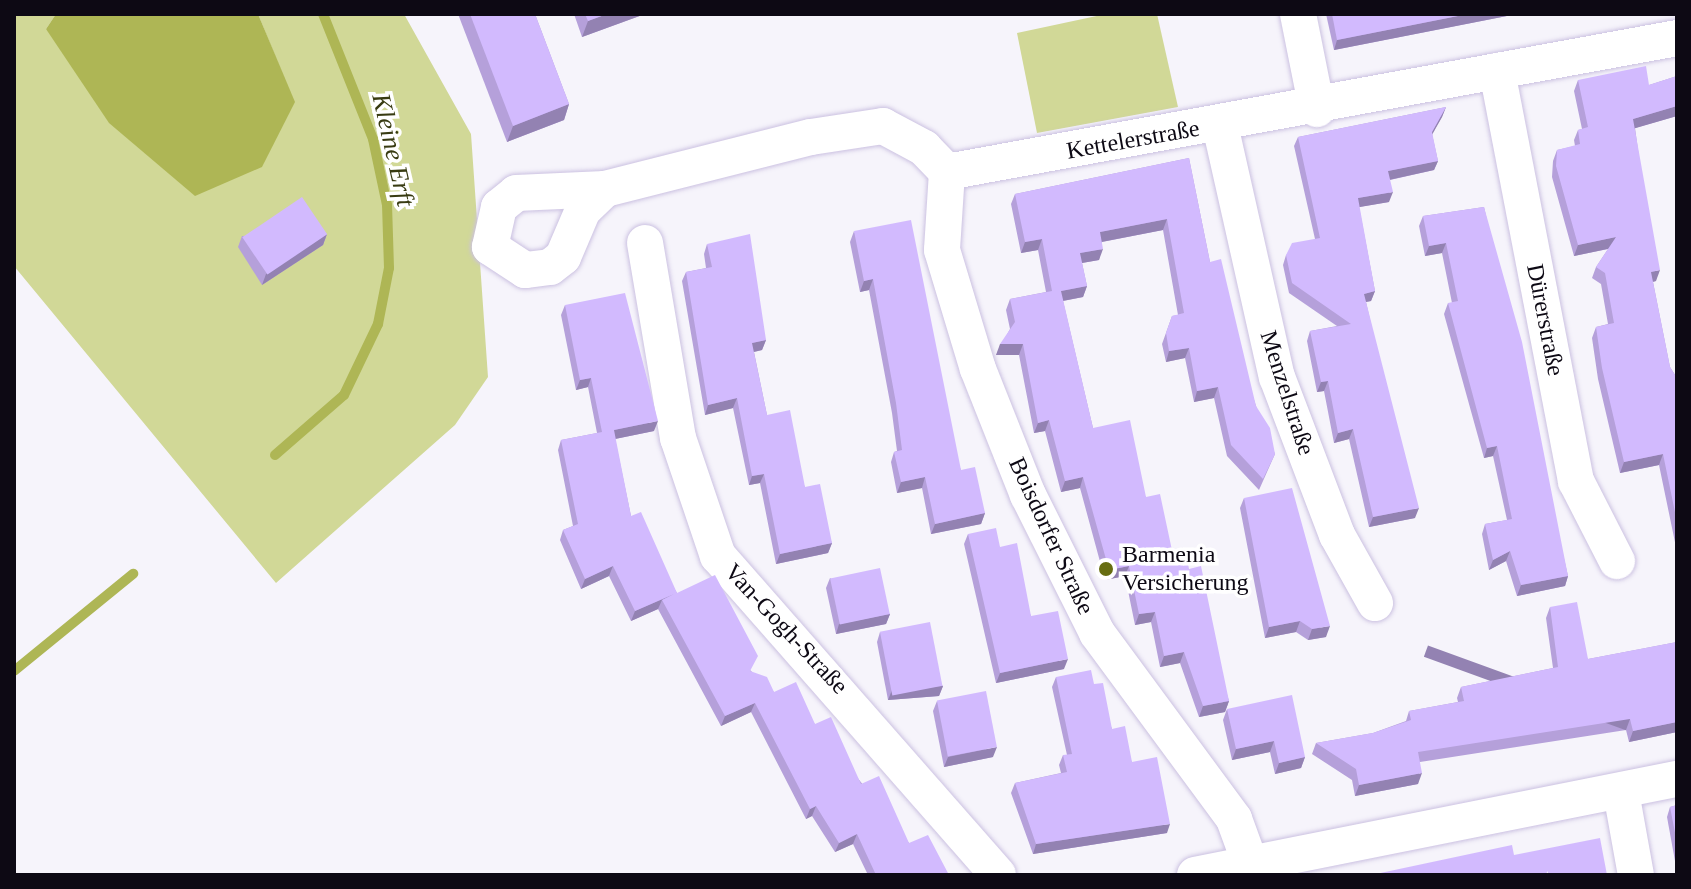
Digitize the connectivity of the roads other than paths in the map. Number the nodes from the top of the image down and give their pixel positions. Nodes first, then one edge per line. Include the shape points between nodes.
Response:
1 (1298, 14) edge
2 (1677, 38) edge
3 (1497, 71) junction
4 (1317, 109) junction
5 (1220, 125) junction
6 (947, 172) junction
7 (605, 189) dead end
8 (645, 243) dead end
9 (1617, 561) dead end
10 (1375, 603) dead end
11 (1677, 779) edge
12 (1621, 792) junction
13 (1250, 863) junction
14 (998, 875) edge
15 (1195, 875) edge
16 (1636, 875) edge

1 - 4 street
2 - 3 street, Kettelerstraße
3 - 4 street, Kettelerstraße
3 - 9 street, Dürerstraße via 1576,481
4 - 5 street, Kettelerstraße
5 - 6 street, Kettelerstraße
5 - 10 street, Menzelstraße via 1277,377 1337,535
6 - 7 street via 924,148 883,126 811,137
6 - 13 street, Boisdorfer Straße via 942,250 978,369 1028,495 1097,633 1234,819
8 - 14 street, Van-Gogh-Straße via 678,438 718,556
11 - 12 street
12 - 13 street
12 - 16 street
13 - 15 street

